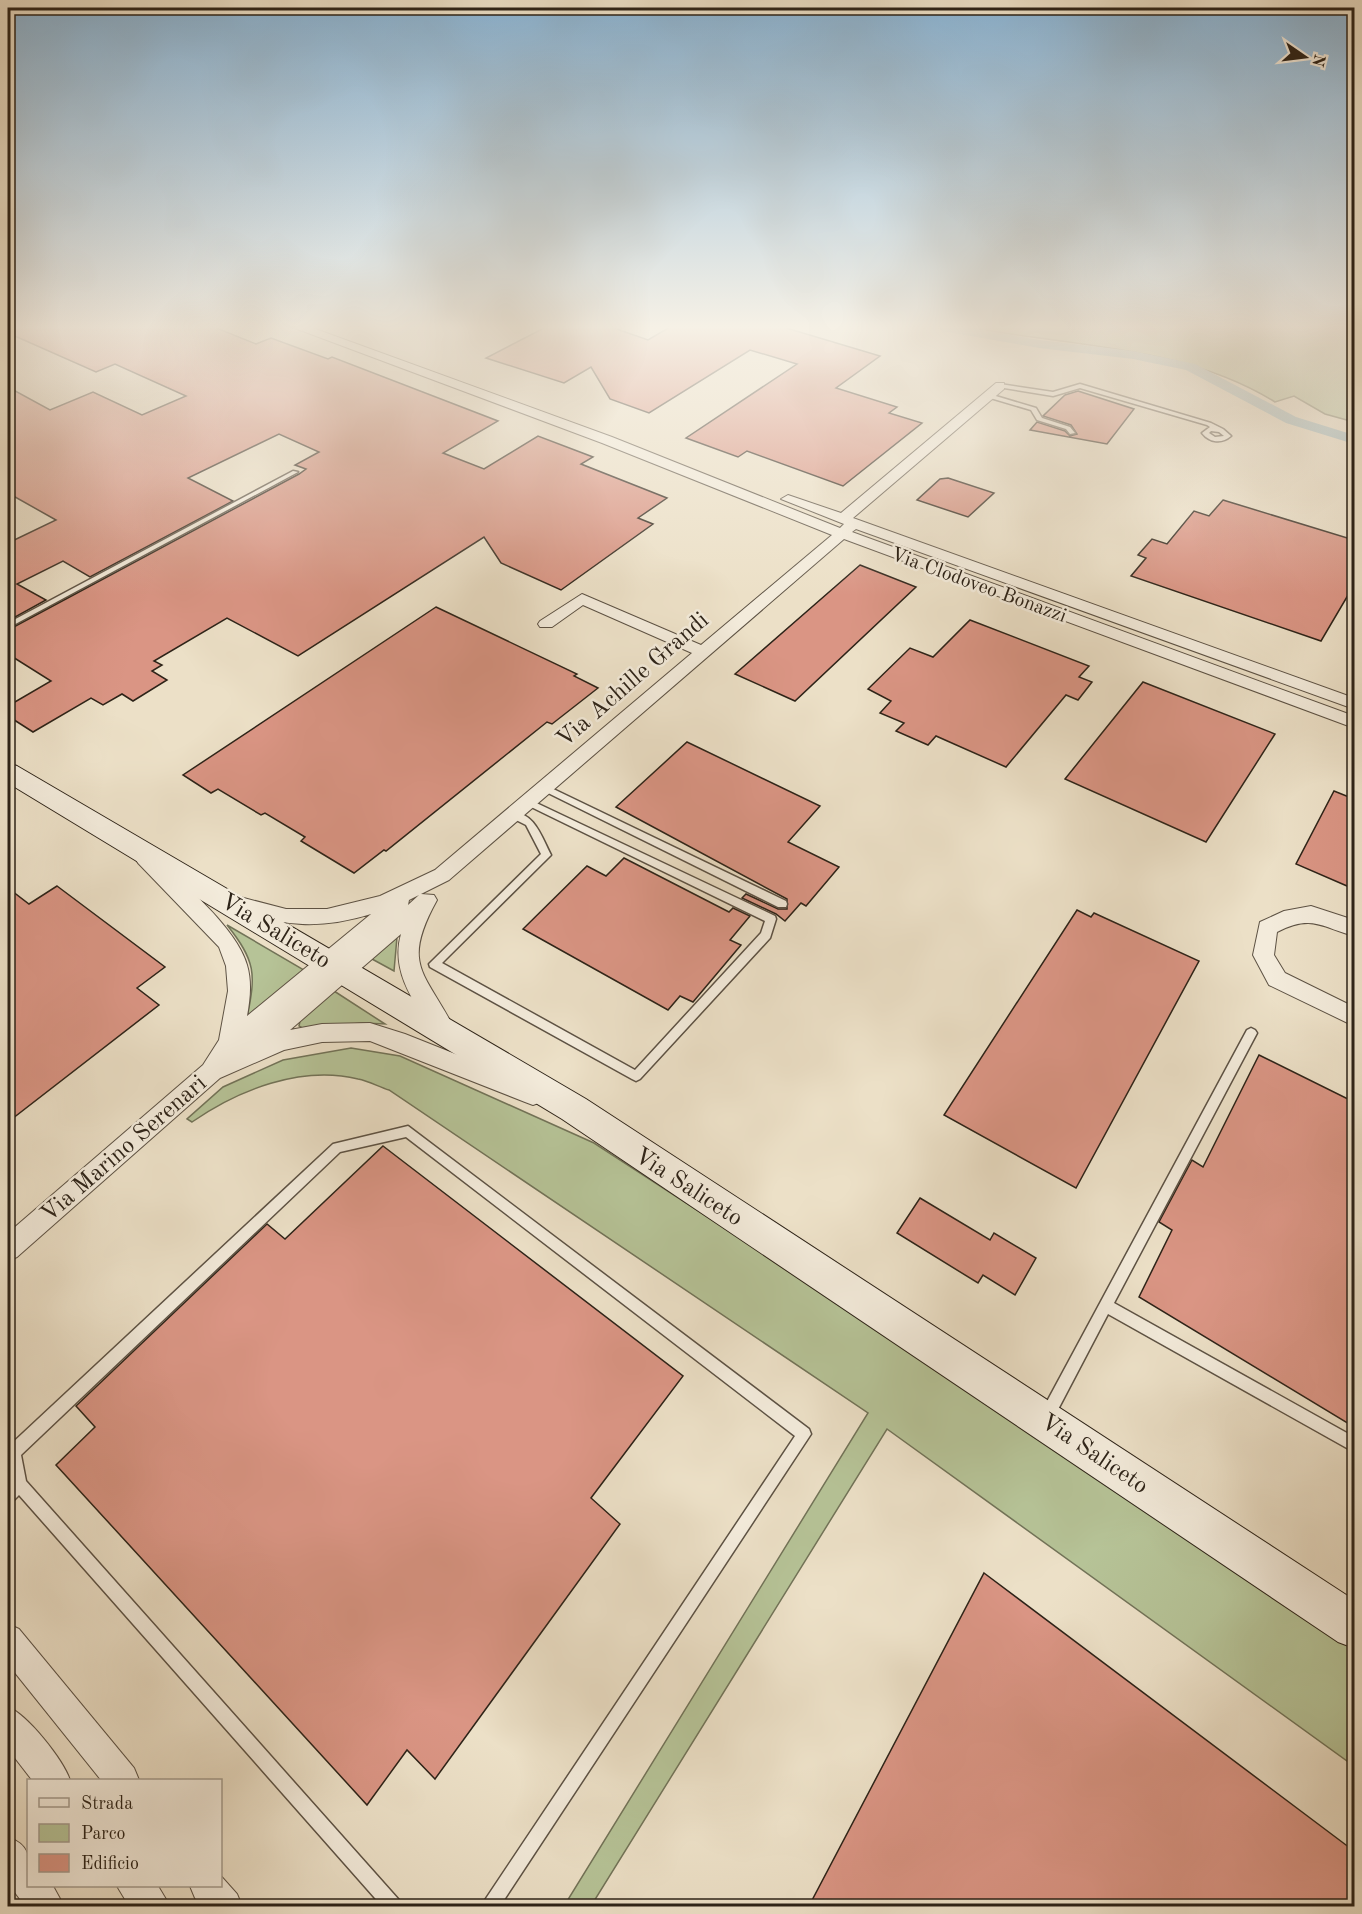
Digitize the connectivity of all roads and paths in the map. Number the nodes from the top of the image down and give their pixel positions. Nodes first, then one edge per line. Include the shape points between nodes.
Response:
1 (542, 416) edge
2 (966, 416) edge
3 (1038, 416) edge
4 (1183, 416) edge
5 (1217, 429) dead end
6 (1072, 434) dead end
7 (296, 471) dead end
8 (846, 525) junction
9 (546, 624) dead end
10 (8, 626) edge
11 (703, 652) junction
12 (1354, 704) edge
13 (1354, 722) edge
14 (8, 772) edge
15 (545, 788) junction
16 (528, 802) junction
17 (513, 815) junction
18 (134, 846) junction
19 (419, 896) junction
20 (228, 902) junction
21 (782, 904) dead end
22 (1354, 928) edge
23 (337, 967) junction
24 (1354, 1017) edge
25 (445, 1031) junction
26 (1251, 1033) dead end
27 (239, 1048) junction
28 (574, 1109) junction
29 (8, 1249) edge
30 (1106, 1305) junction
31 (1045, 1420) junction
32 (1354, 1445) edge
33 (13, 1490) edge
34 (1354, 1626) edge
35 (8, 1640) edge
36 (8, 1723) edge
37 (52, 1779) edge
38 (121, 1779) edge
39 (8, 1854) edge
40 (27, 1881) edge
41 (32, 1887) edge
42 (136, 1887) edge
43 (208, 1887) edge
44 (47, 1906) edge
45 (152, 1906) edge
46 (225, 1906) edge
47 (393, 1906) edge
48 (490, 1906) edge

1 - 8 street, Via Clodoveo Bonazzi
2 - 8 street
3 - 6 lane via 1068,428
4 - 5 lane
7 - 10 lane
8 - 11 street, Via Achille Grandi
8 - 12 street, Via Clodoveo Bonazzi
8 - 13 street, Via Clodoveo Bonazzi
9 - 11 street via 582,599
11 - 15 street, Via Achille Grandi
14 - 18 main road, Via Saliceto
15 - 16 street, Via Achille Grandi
15 - 21 lane
16 - 17 street, Via Achille Grandi
16 - 17 lane via 771,919 766,935 636,1076 434,964 546,855 530,823
17 - 19 street, Via Achille Grandi
18 - 20 main road, Via Saliceto
18 - 27 street via 236,956 241,976
19 - 20 street via 316,917 285,917
19 - 23 street, Via Achille Grandi
19 - 25 street, Via Achille Grandi via 407,951 411,979
20 - 23 main road, Via Saliceto
22 - 24 street via 1320,914 1290,915 1267,928 1263,955 1277,980
23 - 25 main road, Via Saliceto
23 - 27 street, Via Marino Serenari
25 - 28 main road, Via Saliceto
26 - 30 lane
27 - 28 street, Via Marino Serenari via 319,1033 362,1031 398,1041
27 - 29 street, Via Marino Serenari
28 - 31 main road, Via Saliceto
30 - 31 lane
30 - 32 lane
31 - 34 main road, Via Saliceto
33 - 47 lane
33 - 48 lane via 13,1452 338,1148 408,1131 804,1434
35 - 38 street
36 - 37 street
39 - 40 street
41 - 44 street
42 - 45 street
43 - 46 street

